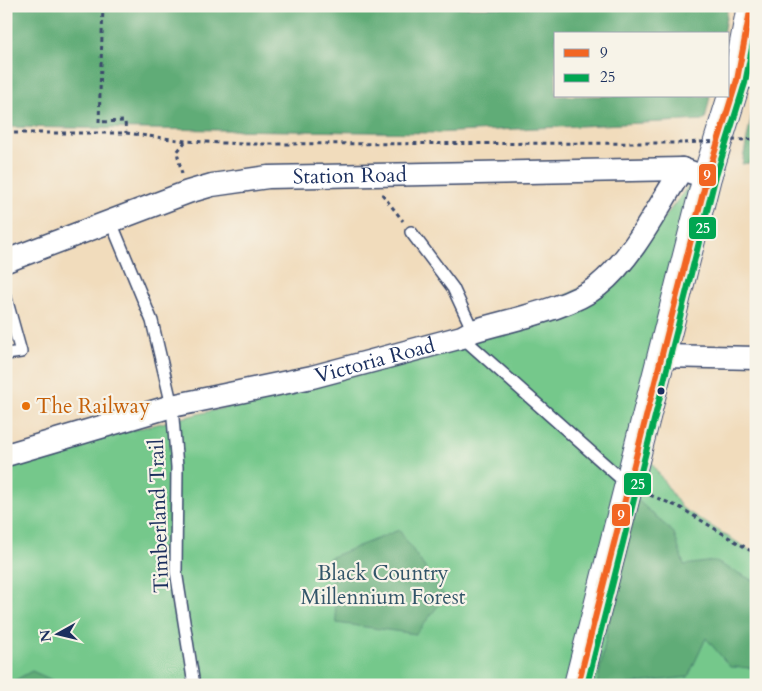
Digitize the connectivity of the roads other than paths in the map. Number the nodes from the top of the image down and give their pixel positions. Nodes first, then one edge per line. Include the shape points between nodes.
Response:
1 (750, 9) edge
2 (746, 81) edge
3 (694, 173) junction
4 (111, 222) junction
5 (411, 232) road end
6 (6, 261) edge
7 (6, 298) edge
8 (468, 334) junction
9 (6, 354) edge
10 (662, 356) junction
11 (756, 358) edge
12 (172, 406) junction
13 (6, 455) edge
14 (629, 486) junction
15 (194, 685) edge
16 (578, 685) edge

1 - 2 street
2 - 3 street
3 - 4 street, Station Road via 268,177 212,185
3 - 8 street, Victoria Road via 624,260 597,287 568,303
3 - 10 street
4 - 6 street, Station Road
4 - 12 lane, Timberland Trail via 152,321
5 - 8 lane via 453,288
7 - 9 lane via 21,352
8 - 12 street, Victoria Road via 312,377
8 - 14 lane
10 - 11 street
10 - 14 street
12 - 13 street, Victoria Road
12 - 15 lane, Timberland Trail via 177,466 176,571
14 - 16 street

